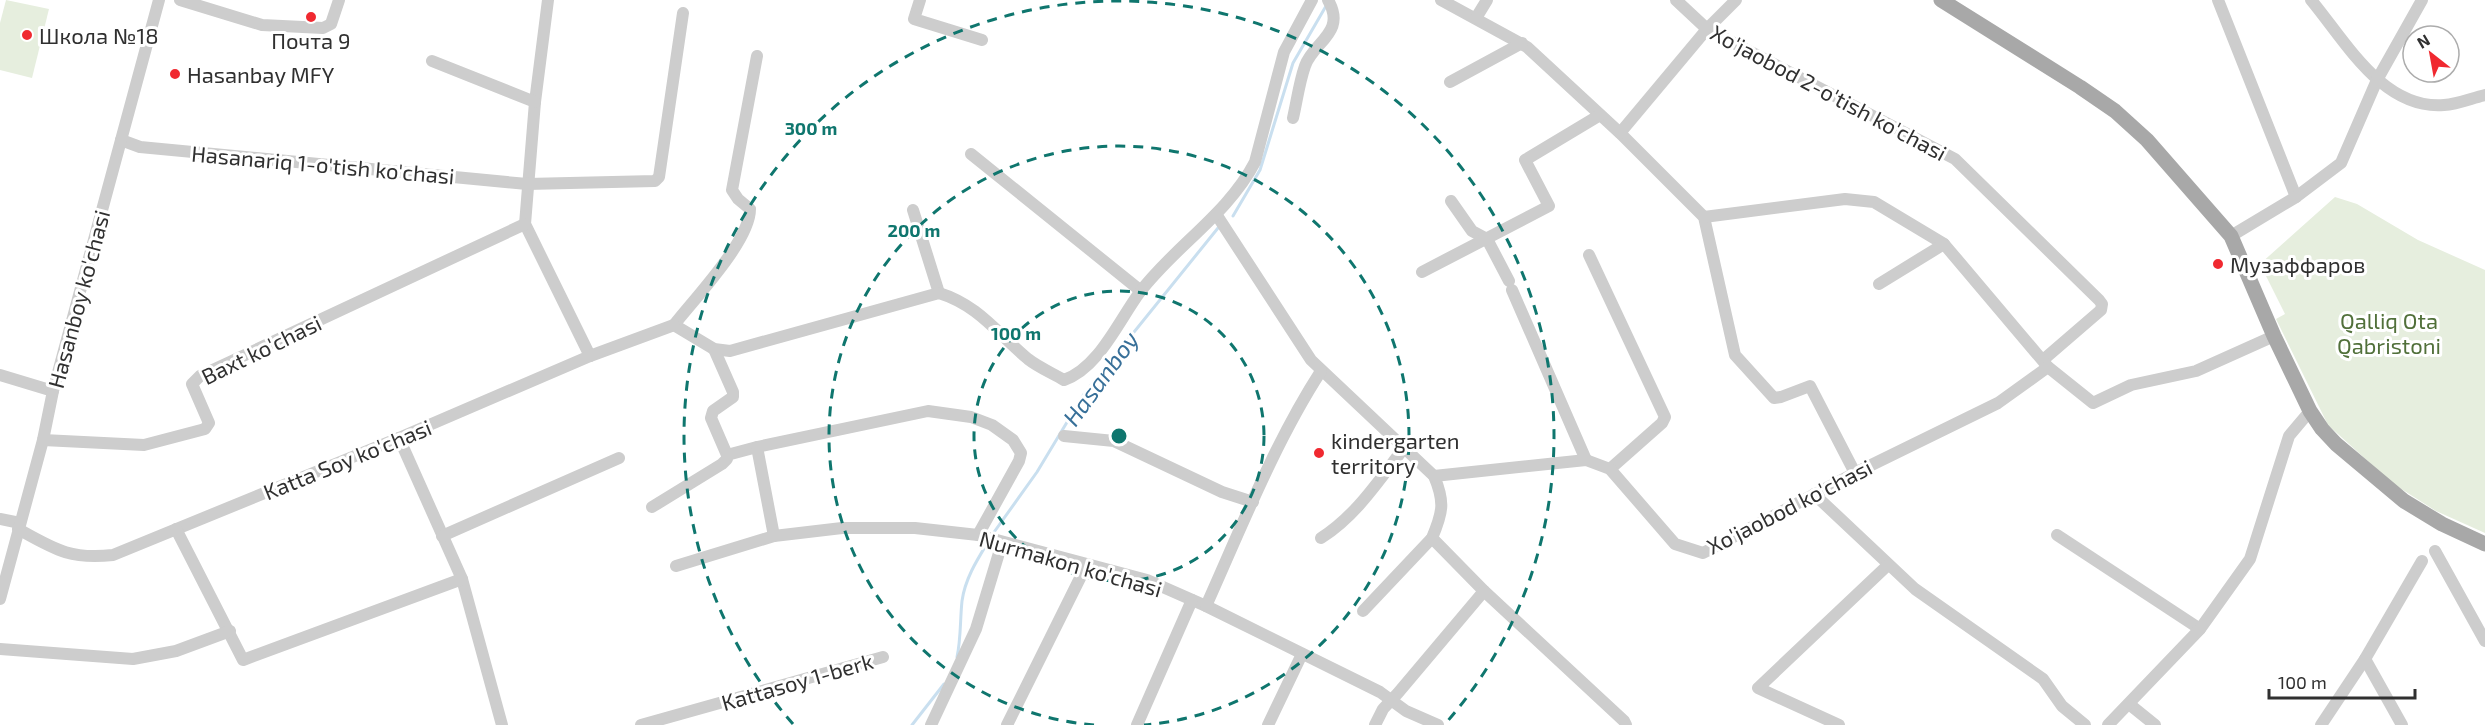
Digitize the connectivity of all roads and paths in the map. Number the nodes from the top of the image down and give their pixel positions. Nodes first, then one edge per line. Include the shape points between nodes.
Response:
1 (159, 0) edge
2 (180, 0) edge
3 (339, 0) edge
4 (548, 0) edge
5 (920, 0) edge
6 (1312, 0) edge
7 (1328, 0) edge
8 (1441, 0) edge
9 (1487, 0) edge
10 (1676, 0) edge
11 (1736, 0) edge
12 (1941, 0) edge
13 (2218, 0) edge
14 (2311, 0) edge
15 (2422, 0) edge
16 (683, 13) dead end
17 (1476, 18) junction
18 (1707, 29) junction
19 (982, 40) dead end
20 (1522, 43) junction
21 (757, 56) dead end
22 (432, 61) dead end
23 (2377, 80) junction
24 (1450, 82) dead end
25 (2485, 94) edge
26 (535, 102) junction
27 (1600, 115) junction
28 (1293, 118) dead end
29 (1620, 133) junction
30 (121, 140) junction
31 (971, 154) dead end
32 (527, 184) junction
33 (2296, 197) junction
34 (1451, 201) dead end
35 (913, 210) dead end
36 (1216, 214) junction
37 (1704, 217) junction
38 (525, 224) junction
39 (2231, 236) junction
40 (1487, 239) junction
41 (1944, 244) junction
42 (1589, 255) dead end
43 (1422, 272) dead end
44 (1879, 284) dead end
45 (1141, 291) junction
46 (939, 293) junction
47 (674, 325) junction
48 (2274, 336) junction
49 (714, 350) junction
50 (590, 356) junction
51 (2046, 363) junction
52 (1321, 371) junction
53 (0, 375) edge
54 (53, 391) junction
55 (2310, 411) junction
56 (1064, 436) dead end
57 (399, 438) junction
58 (43, 440) junction
59 (757, 447) junction
60 (1404, 448) junction
61 (727, 455) junction
62 (619, 458) dead end
63 (1587, 460) junction
64 (1610, 469) junction
65 (1855, 473) junction
66 (1434, 476) junction
67 (1814, 494) junction
68 (1253, 502) junction
69 (652, 507) dead end
70 (0, 519) edge
71 (19, 526) junction
72 (176, 529) junction
73 (978, 535) junction
74 (2057, 535) dead end
75 (442, 536) junction
76 (774, 536) junction
77 (1431, 537) junction
78 (1321, 538) dead end
79 (1002, 543) junction
80 (2485, 544) edge
81 (2435, 550) dead end
82 (2422, 561) dead end
83 (1087, 564) junction
84 (1888, 565) junction
85 (676, 566) dead end
86 (462, 579) junction
87 (1484, 591) junction
88 (0, 597) edge
89 (1192, 600) junction
90 (1206, 606) junction
91 (1364, 611) dead end
92 (2200, 629) junction
93 (230, 631) junction
94 (2485, 640) edge
95 (0, 649) edge
96 (1302, 654) junction
97 (883, 657) dead end
98 (2365, 659) junction
99 (1389, 701) junction
100 (2129, 704) junction
101 (502, 725) edge
102 (641, 725) edge
103 (931, 725) edge
104 (1007, 725) edge
105 (1137, 725) edge
106 (1268, 725) edge
107 (1375, 725) edge
108 (1438, 725) edge
109 (1626, 725) edge
110 (1839, 725) edge
111 (2085, 725) edge
112 (2108, 725) edge
113 (2156, 725) edge
114 (2321, 725) edge
115 (2402, 725) edge

1 - 30 street, Hasanboy ko'chasi
2 - 3 street via 262,25 323,28 331,24
4 - 26 street
5 - 19 street via 914,19
6 - 36 street via 1284,52 1255,162
7 - 28 street via 1334,13 1330,33 1306,62
8 - 17 street
9 - 17 street
10 - 18 street, Xo'jaobod 2-o'tish ko'chasi
11 - 18 street
12 - 39 main road via 2115,111 2147,140
13 - 33 street
14 - 23 street
15 - 23 street
16 - 32 street, Hasanariq 1-o'tish ko'chasi via 657,180
17 - 20 street
18 - 29 street
18 - 51 street, Xo'jaobod 2-o'tish ko'chasi via 1955,159 2100,300 2101,310
20 - 24 street
20 - 27 street
21 - 47 street via 732,190 750,208 750,216 740,241
22 - 26 street
23 - 25 street via 2404,99 2423,105 2446,105
23 - 33 street via 2341,163
26 - 32 street
27 - 29 street
27 - 40 street via 1525,160 1549,207
29 - 37 street
30 - 32 street, Hasanariq 1-o'tish ko'chasi via 140,147
30 - 54 street, Hasanboy ko'chasi
31 - 45 street
32 - 38 street
33 - 39 street
34 - 40 street via 1472,231
35 - 46 street
36 - 45 street
36 - 52 street
37 - 41 street via 1845,199 1874,202
37 - 65 street via 1735,355 1774,398 1810,386
38 - 50 street
38 - 58 street, Baxt ko'chasi via 200,376 192,384 209,423 205,429 144,445
39 - 48 main road
40 - 43 street
40 - 63 street
41 - 44 street
41 - 51 street
42 - 64 street via 1665,417
45 - 46 street via 1090,364 1064,380 1029,360 980,313 957,298
46 - 49 street via 730,351
47 - 49 street
47 - 50 street, Katta Soy ko'chasi
48 - 51 street via 2196,371 2131,385 2093,403
48 - 55 main road
49 - 61 street via 733,392 730,401 713,411 711,418
50 - 57 street, Katta Soy ko'chasi
51 - 65 street, Xo'jaobod ko'chasi via 1998,403
52 - 60 street
52 - 68 street via 1306,393
53 - 54 street
54 - 58 street, Hasanboy ko'chasi
55 - 80 main road via 2329,437 2385,488 2422,514
55 - 92 street via 2289,436 2250,559
56 - 68 street via 1114,441 1222,492
57 - 72 street, Katta Soy ko'chasi
57 - 75 street
58 - 71 street, Hasanboy ko'chasi
59 - 61 street
59 - 73 street via 928,411 992,424 1013,440 1021,453
59 - 76 street
60 - 66 street
60 - 78 street via 1353,512
61 - 69 street via 722,464
62 - 75 street
63 - 64 street, Xo'jaobod ko'chasi
63 - 66 street, Xo'jaobod ko'chasi
64 - 67 street, Xo'jaobod ko'chasi via 1675,544 1703,553
65 - 67 street, Xo'jaobod ko'chasi
66 - 77 street via 1442,509
67 - 84 street
68 - 90 street
70 - 71 street, Katta Soy ko'chasi
71 - 72 street, Katta Soy ko'chasi via 49,546 72,556 92,558 113,555
71 - 88 street, Hasanboy ko'chasi
72 - 93 street
73 - 76 street, Nurmakon ko'chasi via 915,528 842,528
73 - 79 street, Nurmakon ko'chasi
74 - 92 street
75 - 86 street
76 - 85 street, Nurmakon ko'chasi
77 - 87 street
77 - 91 street
79 - 83 street, Nurmakon ko'chasi
79 - 103 street via 976,629
81 - 94 street
82 - 98 street
83 - 89 street, Nurmakon ko'chasi via 1147,580
83 - 104 street
84 - 110 street via 1758,688
84 - 111 street via 1915,589 2043,679 2062,706
86 - 93 street via 243,660
86 - 101 street
87 - 99 street
87 - 109 street
89 - 90 street, Nurmakon ko'chasi
89 - 105 street
90 - 96 street, Nurmakon ko'chasi
92 - 100 street
93 - 95 street via 176,651 133,659
96 - 99 street, Nurmakon ko'chasi via 1380,692
96 - 106 street
97 - 102 street, Kattasoy 1-berk
98 - 114 street
98 - 115 street
99 - 107 street
99 - 108 street, Nurmakon ko'chasi
100 - 112 street
100 - 113 street

